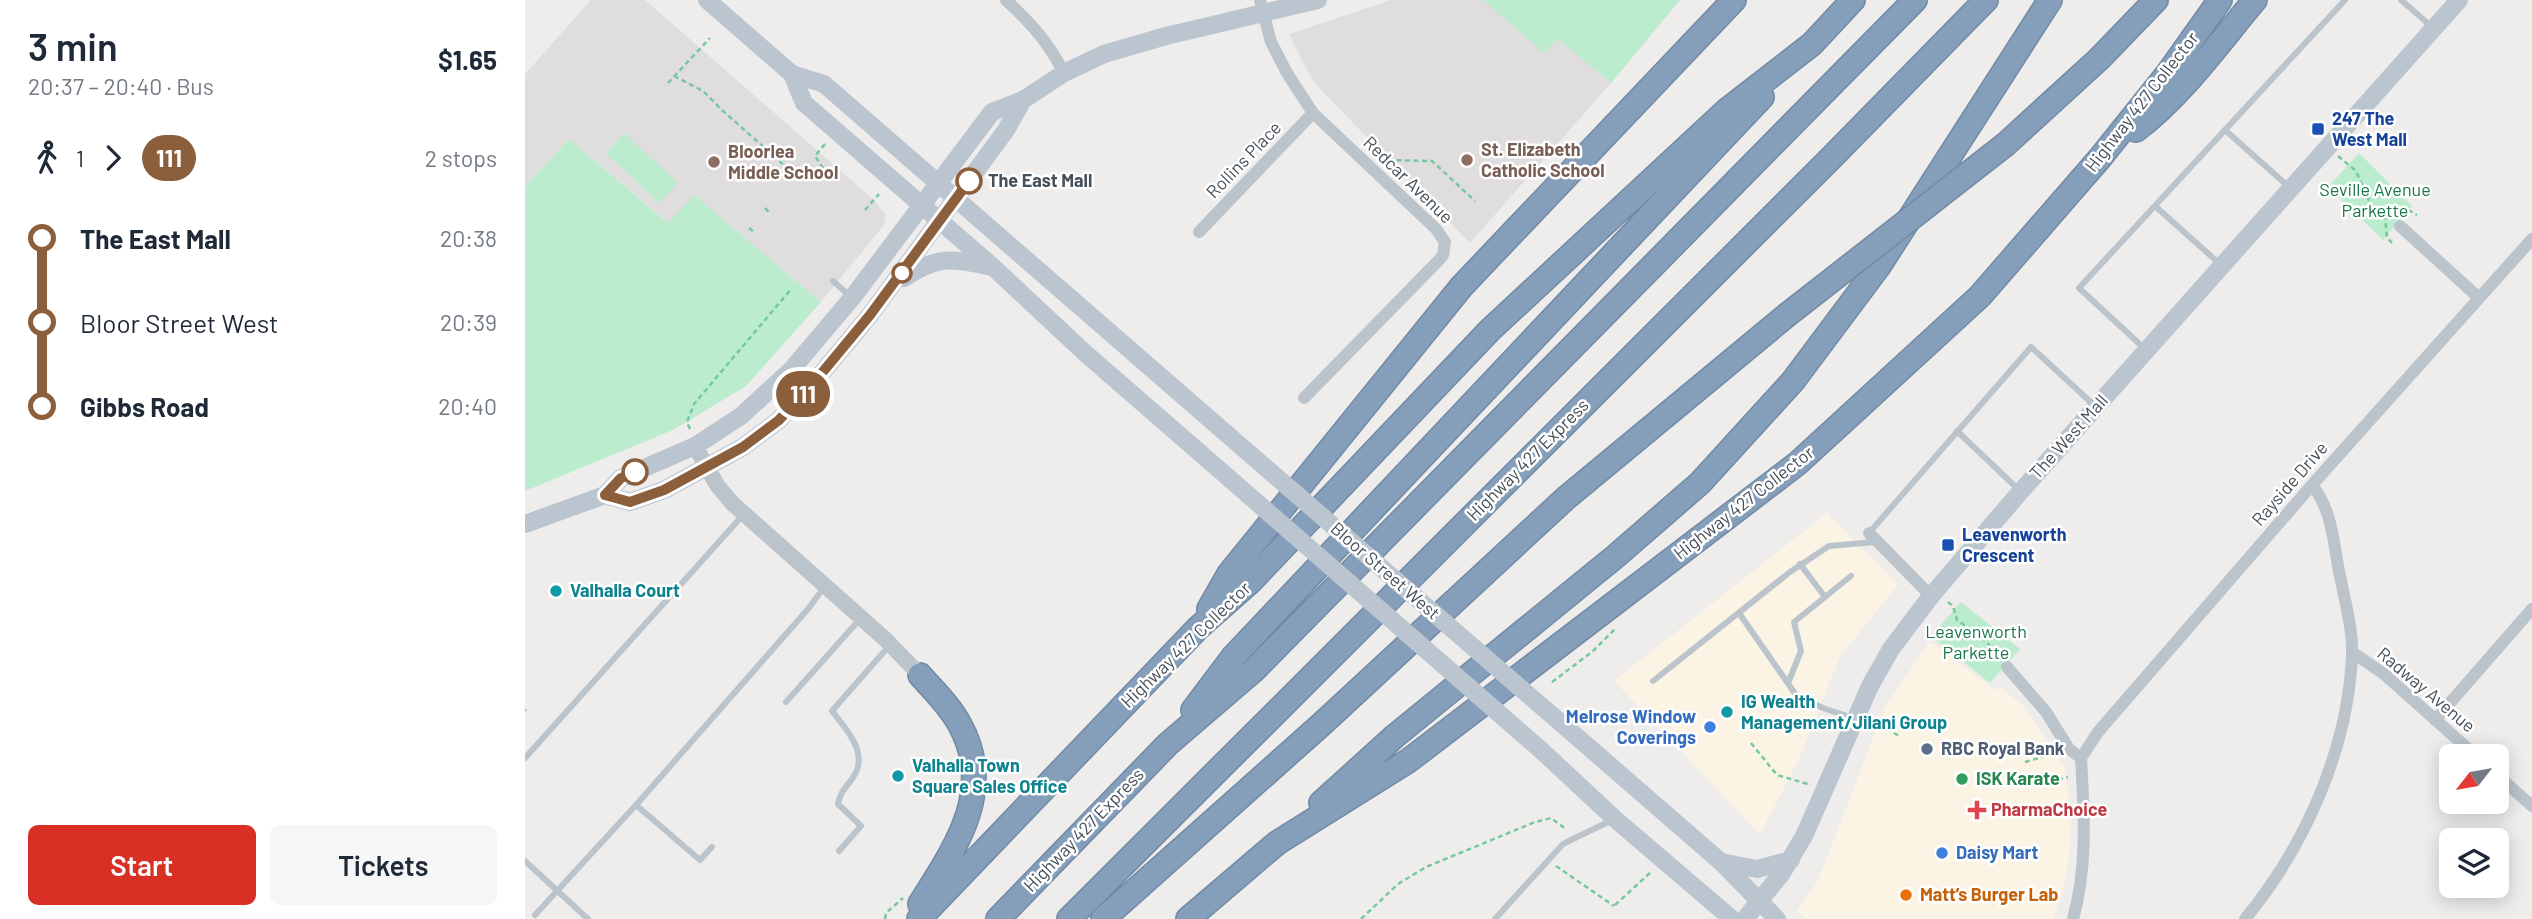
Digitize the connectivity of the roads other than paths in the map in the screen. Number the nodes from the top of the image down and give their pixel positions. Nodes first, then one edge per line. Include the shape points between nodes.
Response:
1 (707, 0) edge
2 (1006, 0) edge
3 (1318, 0) edge
4 (1734, 0) edge
5 (1853, 0) edge
6 (1915, 0) edge
7 (1986, 0) edge
8 (2050, 0) edge
9 (2156, 0) edge
10 (2220, 0) edge
11 (2255, 0) edge
12 (2345, 0) edge
13 (2401, 0) edge
14 (2459, 0) edge
15 (1263, 7) edge
16 (2433, 29) junction
17 (1812, 44) junction
18 (1064, 73) junction
19 (792, 74) junction
20 (1023, 100) junction
21 (1313, 113) junction
22 (2225, 130) junction
23 (2100, 158) junction
24 (938, 184) junction
25 (2291, 189) junction
26 (955, 199) junction
27 (921, 205) junction
28 (2155, 206) junction
29 (941, 221) junction
30 (2400, 226) dead end
31 (1199, 232) dead end
32 (2532, 239) edge
33 (2222, 266) junction
34 (993, 267) junction
35 (833, 281) dead end
36 (892, 287) junction
37 (852, 298) junction
38 (2479, 298) junction
39 (870, 315) junction
40 (2147, 350) junction
41 (1304, 398) dead end
42 (2096, 407) junction
43 (1957, 431) junction
44 (693, 439) junction
45 (706, 468) junction
46 (2312, 485) junction
47 (2021, 491) junction
48 (605, 495) junction
49 (744, 513) junction
50 (525, 524) edge
51 (1873, 538) junction
52 (1800, 565) junction
53 (1850, 576) dead end
54 (825, 586) junction
55 (1933, 593) junction
56 (1825, 597) junction
57 (2532, 609) edge
58 (1739, 613) junction
59 (861, 618) junction
60 (1198, 628) junction
61 (890, 644) junction
62 (2352, 652) junction
63 (2007, 667) road end
64 (920, 675) joint
65 (1653, 681) dead end
66 (1788, 683) junction
67 (786, 702) dead end
68 (1856, 715) junction
69 (2435, 720) junction
70 (1168, 744) junction
71 (2462, 744) edge
72 (525, 758) edge
73 (2081, 758) junction
74 (2509, 786) edge
75 (636, 805) junction
76 (2532, 806) edge
77 (1615, 819) junction
78 (1277, 843) junction
79 (712, 847) dead end
80 (839, 852) dead end
81 (1791, 860) junction
82 (525, 861) edge
83 (1721, 862) junction
84 (557, 890) junction
85 (1760, 903) junction
86 (535, 915) dead end
87 (588, 919) edge
88 (910, 919) edge
89 (919, 919) edge
90 (998, 919) edge
91 (1069, 919) edge
92 (1103, 919) edge
93 (1188, 919) edge
94 (1495, 919) edge
95 (1731, 919) edge
96 (1745, 919) edge
97 (1777, 919) edge
98 (2073, 919) edge
99 (2245, 919) edge

1 - 19 main road, Bloor Street West
2 - 18 street via 1049,44
3 - 15 main road
4 - 60 highway via 1462,286 1229,574
5 - 17 highway, Highway 427 Collector
6 - 70 highway, Highway 427 Express via 1253,671
7 - 91 highway, Highway 427 Express
8 - 78 highway via 1879,266 1793,382 1728,453 1616,556 1395,736
9 - 92 highway, bridge via 2006,144 1787,315 1566,498
10 - 23 highway, Highway 427 Collector
11 - 23 highway via 2149,120
12 - 22 lane
13 - 16 lane
14 - 16 main road, The West Mall
15 - 18 main road via 1134,44
15 - 21 street, Redcar Avenue via 1271,43
16 - 25 main road, The West Mall
17 - 60 highway, Highway 427 Collector via 1727,110 1520,302 1250,582
17 - 70 highway via 1233,657
18 - 20 main road
19 - 24 main road, Bloor Street West via 824,84
19 - 27 main road, Bloor Street West via 804,103
20 - 24 main road via 992,112
20 - 26 main road
21 - 31 street, Rollins Place
21 - 41 street, Redcar Avenue via 1436,229 1445,248 1439,260
22 - 25 lane
22 - 28 lane
23 - 78 highway, Highway 427 Collector via 1980,296 1798,463 1408,761
24 - 26 main road, Bloor Street West
24 - 27 main road
25 - 33 main road, The West Mall
26 - 29 main road
26 - 83 main road, Bloor Street West, bridge
27 - 29 main road, Bloor Street West
27 - 37 main road
28 - 33 lane
28 - 40 lane via 2079,288
29 - 34 main road, Bloor Street West
29 - 36 main road
30 - 38 street
32 - 38 street, Rayside Drive
33 - 40 main road, The West Mall
34 - 36 main road via 943,259
34 - 77 main road, Bloor Street West, bridge
35 - 37 lane
36 - 39 main road
37 - 39 main road
37 - 44 main road via 792,369 741,416
38 - 46 street, Rayside Drive
39 - 45 main road via 779,420
40 - 42 main road, The West Mall
42 - 43 lane via 2031,347
42 - 47 main road, The West Mall
43 - 47 lane
43 - 51 lane
44 - 45 street
44 - 48 main road via 621,478
45 - 48 main road via 630,502
45 - 49 street
46 - 62 street via 2328,511
46 - 73 street, Rayside Drive via 2098,732
47 - 55 main road, The West Mall
48 - 50 main road
49 - 54 street
49 - 72 lane
51 - 52 lane via 1829,545
51 - 55 street
52 - 56 lane
52 - 58 lane
53 - 56 lane
54 - 59 street
54 - 75 lane
55 - 68 main road, The West Mall via 1886,656
56 - 66 lane via 1794,622 1801,651
57 - 69 street
58 - 65 lane
58 - 66 lane
59 - 61 street
59 - 67 lane
60 - 89 highway, Highway 427 Collector
61 - 64 street
61 - 80 lane via 832,711 856,744 857,769 838,804 861,826
62 - 69 street, Radway Avenue
62 - 99 street via 2346,706 2324,786 2304,831
63 - 73 street
64 - 88 highway via 961,727 975,785 956,843
66 - 68 lane via 1796,695 1823,708
68 - 81 main road, The West Mall
69 - 71 street, Radway Avenue
70 - 90 highway, Highway 427 Express
73 - 98 street via 2086,838
74 - 76 street
75 - 79 lane via 700,860
75 - 84 lane
77 - 94 lane via 1563,844
77 - 95 main road, Bloor Street West
78 - 93 highway, Highway 427 Collector
81 - 83 main road via 1757,869
81 - 85 main road, The West Mall
82 - 84 lane
83 - 85 main road, Bloor Street West
84 - 86 lane
84 - 87 lane
85 - 96 main road, The West Mall
85 - 97 main road, Bloor Street West

